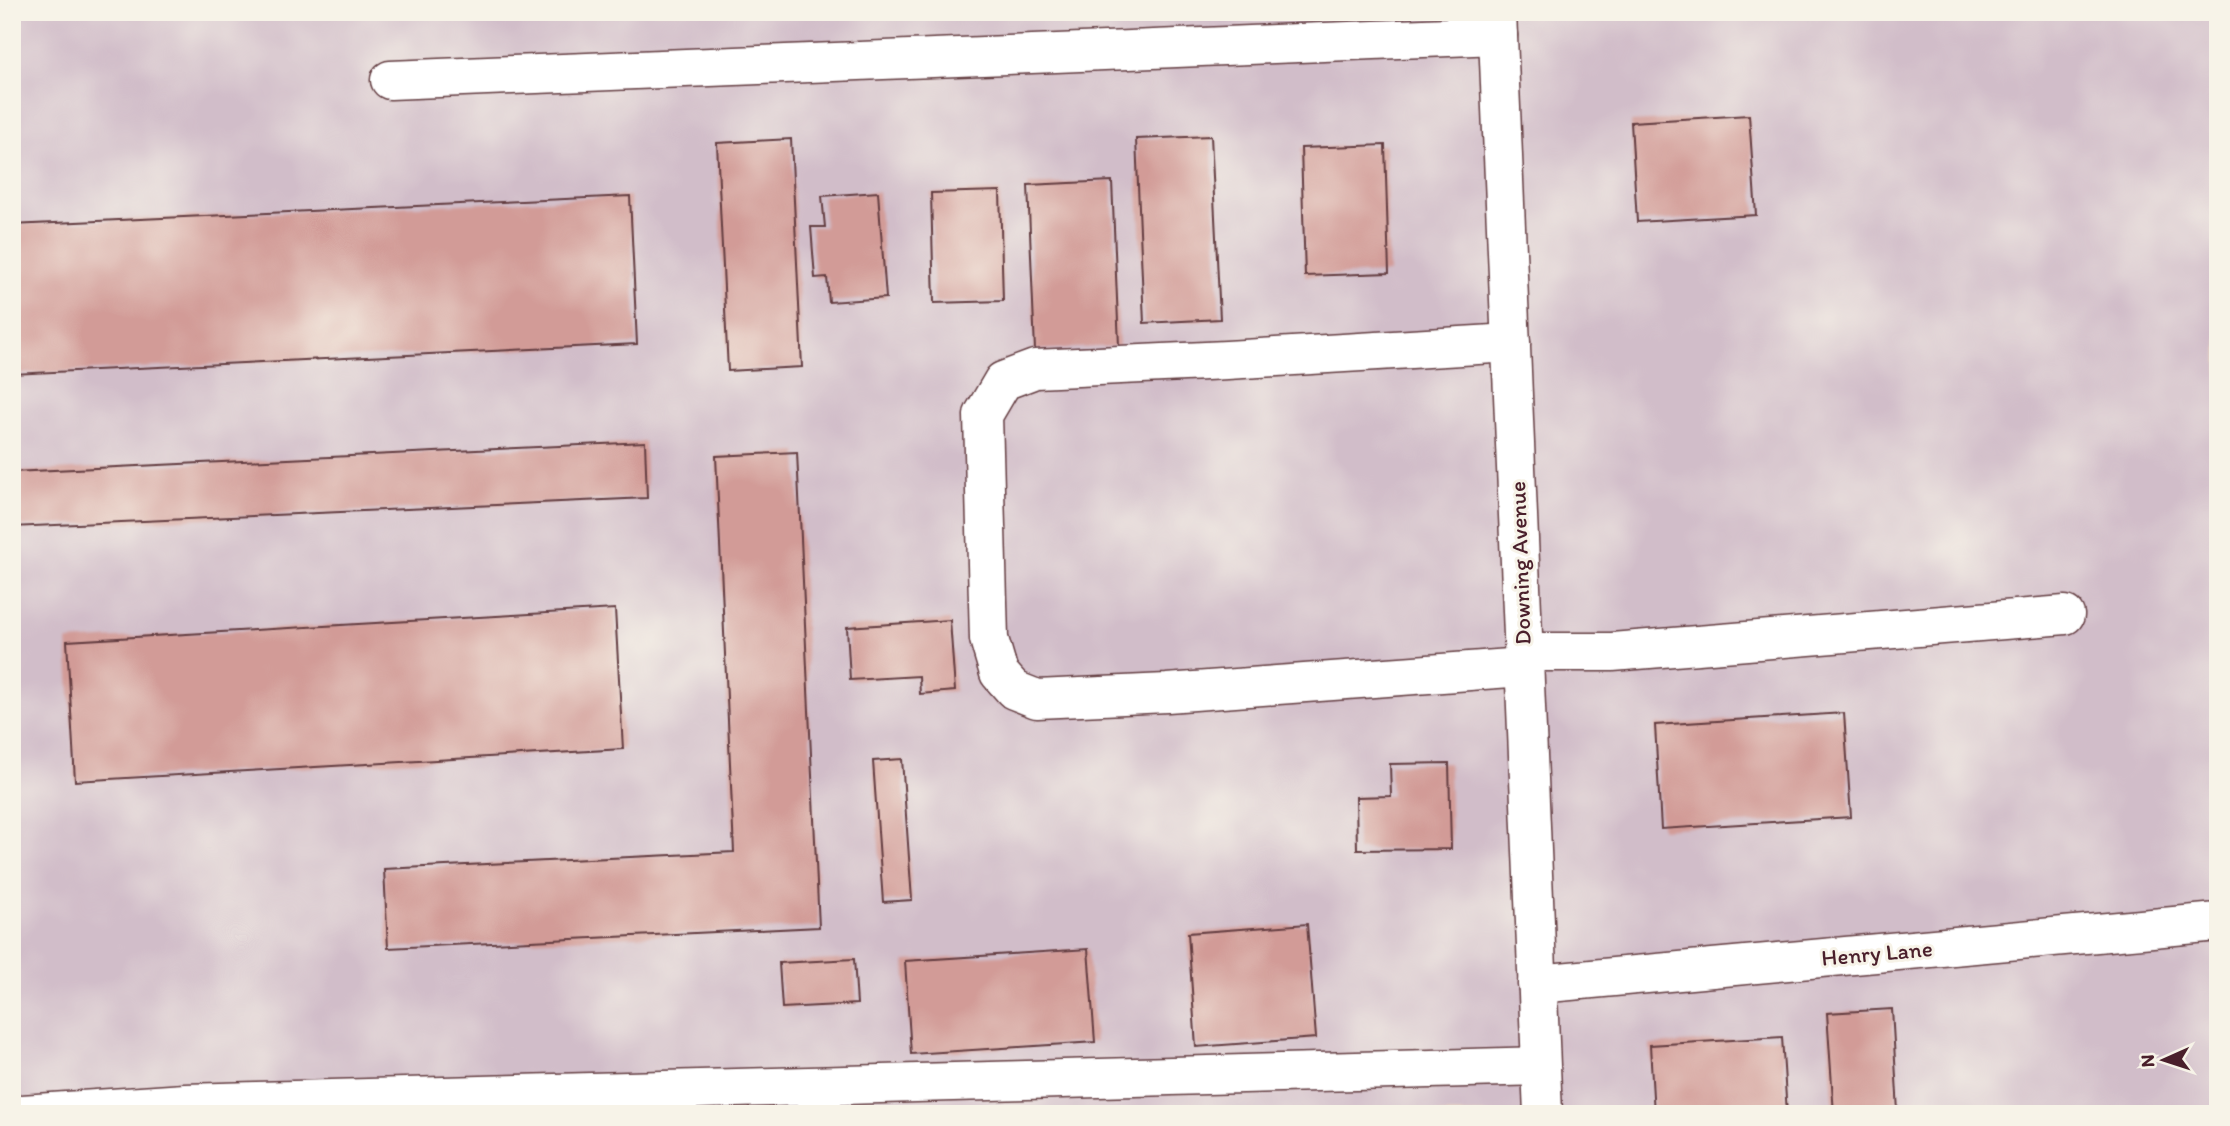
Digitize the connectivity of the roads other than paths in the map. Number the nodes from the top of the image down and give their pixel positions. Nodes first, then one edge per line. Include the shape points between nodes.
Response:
1 (1498, 23) edge
2 (390, 80) dead end
3 (1511, 343) junction
4 (2065, 615) dead end
5 (1524, 659) junction
6 (2218, 922) edge
7 (1537, 984) junction
8 (1541, 1066) junction
9 (22, 1114) edge
10 (1543, 1114) edge

1 - 2 street
1 - 3 street, Downing Avenue
3 - 5 street, Downing Avenue
3 - 5 street via 1035,369 1003,381 983,415 989,639 999,673 1014,690 1037,699 1167,693
4 - 5 street
5 - 7 street, Downing Avenue
6 - 7 street, Henry Lane
7 - 8 street, Downing Avenue
8 - 9 street via 185,1103
8 - 10 street, Downing Avenue

